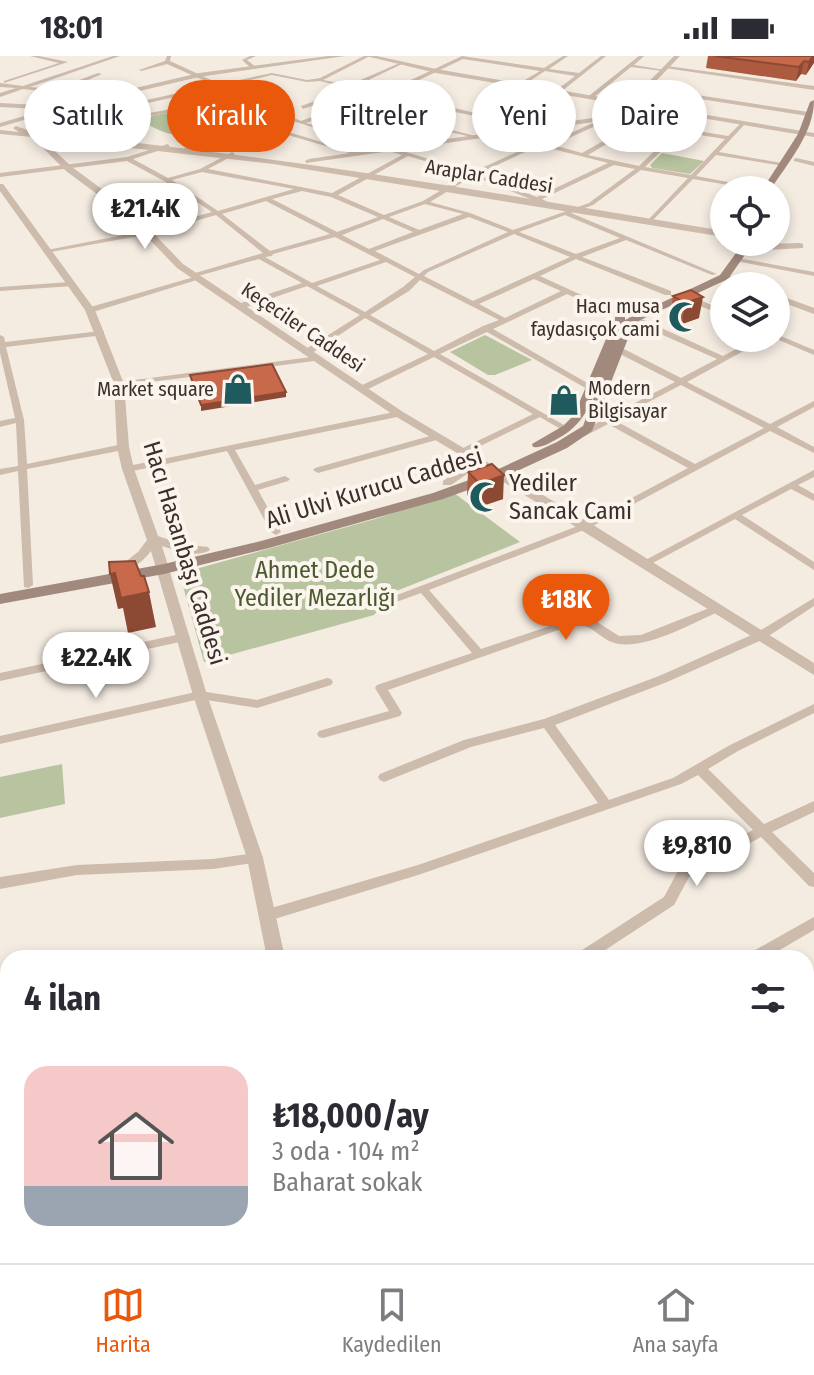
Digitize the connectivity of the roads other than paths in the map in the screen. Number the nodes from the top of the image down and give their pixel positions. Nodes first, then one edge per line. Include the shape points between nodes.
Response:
1 (32, 56) edge
2 (118, 56) edge
3 (254, 56) edge
4 (342, 56) edge
5 (368, 56) edge
6 (566, 56) edge
7 (604, 56) edge
8 (629, 56) edge
9 (677, 56) edge
10 (326, 57) edge
11 (465, 57) edge
12 (641, 57) edge
13 (168, 59) edge
14 (66, 62) junction
15 (400, 63) junction
16 (91, 66) junction
17 (631, 66) junction
18 (254, 68) junction
19 (665, 68) junction
20 (141, 70) dead end
21 (545, 70) junction
22 (436, 71) junction
23 (100, 74) dead end
24 (199, 75) junction
25 (580, 75) junction
26 (49, 80) edge
27 (85, 80) edge
28 (210, 80) edge
29 (245, 80) edge
30 (318, 80) joint
31 (364, 80) edge
32 (415, 80) edge
33 (496, 80) edge
34 (529, 80) edge
35 (573, 80) edge
36 (613, 80) edge
37 (654, 80) edge
38 (2, 82) edge
39 (151, 86) edge
40 (24, 88) edge
41 (24, 88) edge
42 (814, 88) edge
43 (576, 93) edge
44 (0, 95) edge
45 (592, 96) edge
46 (707, 99) edge
47 (814, 102) edge
48 (311, 104) edge
49 (0, 105) edge
50 (749, 105) junction
51 (24, 106) edge
52 (303, 107) dead end
53 (165, 111) edge
54 (151, 114) edge
55 (808, 114) junction
56 (707, 117) edge
57 (311, 119) edge
58 (24, 120) edge
59 (295, 121) edge
60 (733, 122) junction
61 (301, 123) junction
62 (742, 124) junction
63 (311, 126) edge
64 (0, 128) edge
65 (16, 128) junction
66 (24, 130) edge
67 (24, 131) edge
68 (24, 132) edge
69 (707, 134) edge
70 (809, 135) edge
71 (295, 136) edge
72 (24, 137) edge
73 (730, 138) junction
74 (167, 146) edge
75 (592, 150) edge
76 (51, 152) edge
77 (214, 152) edge
78 (372, 152) edge
79 (402, 152) edge
80 (521, 152) edge
81 (571, 152) edge
82 (656, 152) edge
83 (716, 153) junction
84 (232, 154) junction
85 (358, 154) junction
86 (408, 154) junction
87 (583, 155) junction
88 (128, 159) junction
89 (796, 160) junction
90 (613, 163) junction
91 (322, 164) junction
92 (784, 164) junction
93 (814, 164) edge
94 (641, 167) junction
95 (69, 169) junction
96 (202, 170) junction
97 (367, 174) junction
98 (473, 174) junction
99 (0, 175) edge
100 (776, 176) edge
101 (787, 176) edge
102 (693, 177) junction
103 (170, 179) junction
104 (710, 180) edge
105 (448, 188) junction
106 (2, 189) edge
107 (302, 189) junction
108 (333, 195) junction
109 (267, 199) junction
110 (538, 199) junction
111 (425, 202) junction
112 (548, 204) junction
113 (15, 206) junction
114 (0, 208) edge
115 (581, 209) junction
116 (220, 213) junction
117 (468, 214) junction
118 (567, 214) junction
119 (385, 216) junction
120 (650, 221) junction
121 (150, 232) junction
122 (418, 232) junction
123 (512, 233) junction
124 (710, 233) edge
125 (337, 234) junction
126 (626, 238) junction
127 (790, 244) edge
128 (790, 246) edge
129 (800, 246) junction
130 (814, 248) edge
131 (369, 251) junction
132 (47, 252) junction
133 (270, 255) junction
134 (764, 256) edge
135 (261, 257) junction
136 (575, 257) junction
137 (386, 260) junction
138 (711, 272) edge
139 (814, 274) edge
140 (534, 276) junction
141 (196, 277) junction
142 (421, 278) junction
143 (710, 278) edge
144 (710, 280) edge
145 (70, 284) junction
146 (308, 285) junction
147 (0, 289) edge
148 (567, 291) junction
149 (668, 293) junction
150 (684, 296) junction
151 (790, 302) edge
152 (473, 304) junction
153 (241, 306) junction
154 (710, 308) edge
155 (90, 310) junction
156 (814, 311) edge
157 (627, 316) junction
158 (364, 317) junction
159 (504, 320) junction
160 (486, 328) junction
161 (101, 333) junction
162 (1, 342) edge
163 (790, 342) edge
164 (619, 350) junction
165 (737, 352) edge
166 (814, 353) edge
167 (314, 354) junction
168 (431, 355) junction
169 (724, 359) junction
170 (681, 382) junction
171 (119, 384) junction
172 (592, 388) junction
173 (361, 389) junction
174 (814, 404) edge
175 (399, 414) junction
176 (539, 414) junction
177 (602, 416) junction
178 (20, 420) junction
179 (0, 424) edge
180 (770, 427) junction
181 (572, 433) junction
182 (437, 437) junction
183 (123, 447) junction
184 (231, 450) junction
185 (814, 450) edge
186 (462, 452) junction
187 (21, 467) junction
188 (695, 468) junction
189 (128, 469) junction
190 (318, 470) dead end
191 (493, 471) junction
192 (0, 472) edge
193 (814, 473) edge
194 (285, 479) dead end
195 (447, 483) junction
196 (791, 485) junction
197 (252, 489) junction
198 (814, 498) edge
199 (735, 515) junction
200 (586, 526) junction
201 (276, 532) junction
202 (154, 539) junction
203 (204, 550) junction
204 (645, 563) junction
205 (163, 564) junction
206 (126, 566) junction
207 (814, 567) edge
208 (28, 585) junction
209 (423, 589) junction
210 (0, 590) edge
211 (0, 599) edge
212 (814, 601) edge
213 (388, 602) dead end
214 (716, 609) junction
215 (760, 636) junction
216 (185, 637) junction
217 (479, 654) junction
218 (814, 670) edge
219 (0, 677) edge
220 (327, 682) dead end
221 (200, 695) junction
222 (814, 708) edge
223 (547, 723) junction
224 (323, 734) dead end
225 (0, 740) edge
226 (699, 768) junction
227 (384, 777) dead end
228 (605, 804) junction
229 (814, 806) edge
230 (762, 831) junction
231 (255, 858) junction
232 (814, 882) edge
233 (0, 883) edge
234 (268, 915) junction
235 (814, 923) edge
236 (275, 950) edge
237 (593, 950) edge
238 (767, 950) edge

1 - 14 street
2 - 16 street
3 - 18 street via 244,60
4 - 10 street
5 - 15 street
5 - 30 street
6 - 21 street
7 - 25 street
8 - 12 street
9 - 19 street
10 - 18 street
11 - 21 street
11 - 22 street
12 - 17 street
13 - 20 street
13 - 24 street
14 - 16 street
14 - 38 street
15 - 22 street
15 - 31 street
16 - 26 street
17 - 19 street
17 - 36 street
18 - 24 street
19 - 37 street
19 - 42 street
21 - 25 street
21 - 34 street
22 - 32 street
22 - 33 street
23 - 27 street
24 - 28 street
24 - 39 street
25 - 35 street
29 - 30 street via 272,74
38 - 40 street
41 - 44 street
43 - 45 street
46 - 50 street
47 - 55 main road
48 - 52 street
49 - 51 street
50 - 55 street
50 - 60 street
53 - 54 street
55 - 70 main road
56 - 60 street
57 - 61 street
58 - 64 street
59 - 61 street
60 - 62 street
61 - 63 street
62 - 70 street
62 - 73 street
64 - 65 street, Araplar Caddesi
64 - 68 street, Araplar Caddesi
64 - 72 street, Keçeciler Caddesi
65 - 66 street, Araplar Caddesi
65 - 67 street
69 - 73 street
70 - 89 main road
70 - 92 main road
71 - 85 street
73 - 83 street
74 - 88 street
75 - 87 street
76 - 95 street, Keçeciler Caddesi
77 - 84 street, Araplar Caddesi
78 - 85 street
79 - 86 street
80 - 98 street
81 - 87 street
82 - 94 street
83 - 92 street
83 - 102 street
84 - 91 street, Araplar Caddesi
84 - 96 street
85 - 91 street
86 - 97 street
86 - 98 street
87 - 90 street
88 - 95 street
88 - 103 street
89 - 93 street
89 - 101 main road
90 - 94 street
90 - 110 street
91 - 97 street, Araplar Caddesi
92 - 100 main road
94 - 102 street
94 - 115 street
95 - 99 street
95 - 121 street, Keçeciler Caddesi
96 - 103 street
96 - 107 street
97 - 105 street, Araplar Caddesi
97 - 108 street
98 - 105 street
98 - 110 street
102 - 104 street
102 - 120 street
103 - 116 street
105 - 111 street
105 - 112 street, Araplar Caddesi
106 - 113 street, Hacı Hasanbaşı Caddesi
107 - 108 street
107 - 109 street
108 - 119 street
109 - 116 street
109 - 125 street
110 - 112 street
111 - 117 street
111 - 119 street
112 - 115 street, Araplar Caddesi
113 - 114 street
113 - 132 street, Hacı Hasanbaşı Caddesi
115 - 118 street
115 - 120 street, Araplar Caddesi
116 - 121 street
116 - 133 street
117 - 122 street
117 - 123 street
118 - 123 street
118 - 126 street
119 - 122 street
119 - 125 street
120 - 124 street, Araplar Caddesi
121 - 132 street
121 - 141 street, Keçeciler Caddesi
122 - 131 street
123 - 136 street
123 - 142 street via 426,271
125 - 131 street
125 - 133 street
126 - 136 street
126 - 138 street
127 - 129 street
128 - 129 street
129 - 130 street
131 - 137 street
132 - 145 street, Hacı Hasanbaşı Caddesi
133 - 135 street
134 - 139 street
135 - 141 street
135 - 146 street
136 - 140 street
136 - 149 street
137 - 142 street
137 - 146 street
140 - 148 street
140 - 152 street
141 - 153 street, Keçeciler Caddesi
141 - 155 street
142 - 152 street
142 - 158 street
143 - 149 main road
144 - 150 main road
145 - 147 street
145 - 155 street, Hacı Hasanbaşı Caddesi
146 - 153 street
146 - 158 street
148 - 157 street
148 - 159 street
149 - 157 main road
150 - 154 street
150 - 157 main road
151 - 156 street
152 - 159 street
153 - 167 street, Keçeciler Caddesi
155 - 161 street, Hacı Hasanbaşı Caddesi
157 - 164 main road, Ali Ulvi Kurucu Caddesi
157 - 169 street
157 - 172 main road
158 - 167 street
158 - 168 street
159 - 160 street
160 - 168 street
160 - 172 street
161 - 162 street
161 - 171 street, Hacı Hasanbaşı Caddesi
162 - 178 street
163 - 166 street
164 - 170 street
164 - 177 main road, Ali Ulvi Kurucu Caddesi
165 - 169 street
167 - 171 street
167 - 173 street, Keçeciler Caddesi
168 - 173 street
168 - 176 street
169 - 170 street
170 - 177 street
170 - 180 street
171 - 183 street, Hacı Hasanbaşı Caddesi
172 - 181 main road
173 - 175 street, Keçeciler Caddesi
174 - 180 street
175 - 182 street, Keçeciler Caddesi
175 - 184 street
176 - 181 street
176 - 186 street
177 - 181 main road, Ali Ulvi Kurucu Caddesi
177 - 188 street
178 - 179 street
178 - 187 street
180 - 185 street
180 - 188 street
181 - 191 main road, Ali Ulvi Kurucu Caddesi
182 - 186 street, Keçeciler Caddesi
182 - 190 street
183 - 187 street
183 - 189 street, Hacı Hasanbaşı Caddesi
184 - 189 street
184 - 197 street
186 - 191 street, Keçeciler Caddesi
186 - 195 street via 463,472
187 - 192 street
187 - 208 street
188 - 200 street
189 - 202 street, Hacı Hasanbaşı Caddesi
191 - 195 main road, Ali Ulvi Kurucu Caddesi
191 - 200 street, Keçeciler Caddesi
191 - 205 main road, Ali Ulvi Kurucu Caddesi via 438,496
193 - 196 street
194 - 197 street
195 - 201 main road, Ali Ulvi Kurucu Caddesi
196 - 198 street
196 - 199 street
197 - 201 street
199 - 204 street
199 - 207 street
200 - 204 street, Keçeciler Caddesi
200 - 209 street
201 - 203 main road, Ali Ulvi Kurucu Caddesi
202 - 203 street
202 - 205 street, Hacı Hasanbaşı Caddesi
202 - 206 street
203 - 205 main road, Ali Ulvi Kurucu Caddesi
204 - 214 street, Keçeciler Caddesi
205 - 206 main road, Ali Ulvi Kurucu Caddesi
205 - 211 main road, Ali Ulvi Kurucu Caddesi
205 - 216 street, Hacı Hasanbaşı Caddesi
206 - 208 main road, Ali Ulvi Kurucu Caddesi
208 - 210 main road, Ali Ulvi Kurucu Caddesi
209 - 213 street
209 - 217 street
212 - 215 street
214 - 215 street, Keçeciler Caddesi
214 - 217 street via 644,638 614,640 594,622 574,621
215 - 218 street, Keçeciler Caddesi
215 - 223 street
216 - 219 street
216 - 221 street, Hacı Hasanbaşı Caddesi
217 - 224 street via 381,688 396,713
220 - 221 street via 257,704
221 - 225 street
221 - 231 street, Hacı Hasanbaşı Caddesi
222 - 226 street
223 - 227 street via 468,743
223 - 228 street
226 - 228 street via 677,781
226 - 230 street
228 - 234 street via 418,870
229 - 230 street
230 - 232 street
230 - 237 street via 684,873 669,901
231 - 233 street via 77,870
231 - 234 street, Hacı Hasanbaşı Caddesi
234 - 236 street, Hacı Hasanbaşı Caddesi
235 - 238 street

